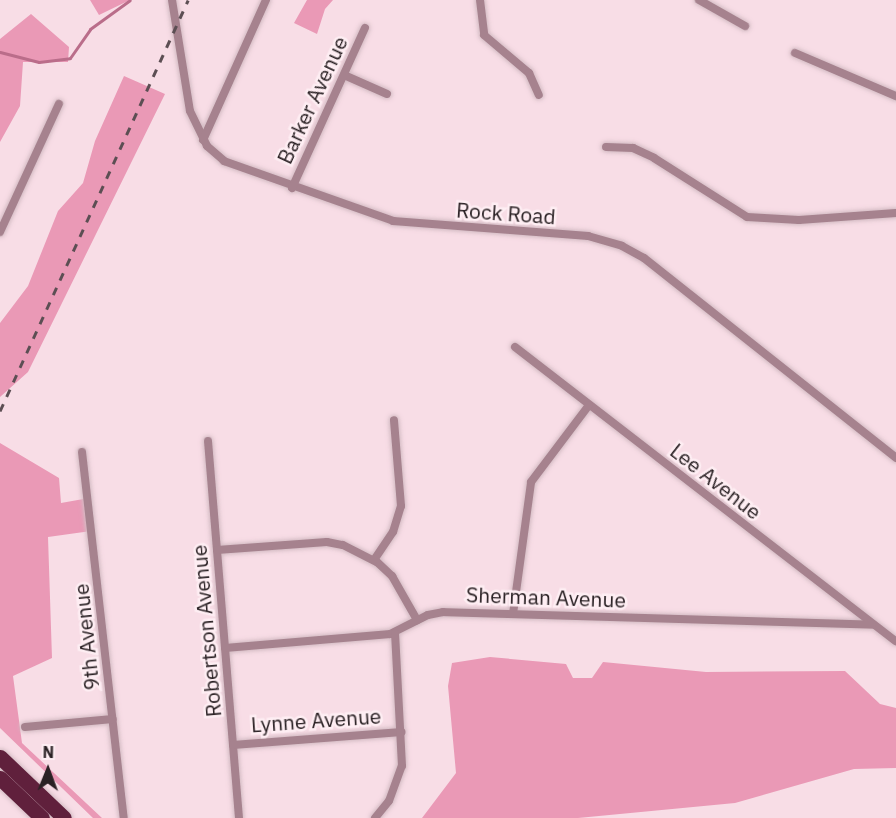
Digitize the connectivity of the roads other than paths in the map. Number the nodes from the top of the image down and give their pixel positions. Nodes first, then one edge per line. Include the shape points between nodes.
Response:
1 (172, 0) edge
2 (266, 0) edge
3 (480, 0) edge
4 (699, 0) edge
5 (745, 26) dead end
6 (365, 28) dead end
7 (795, 53) dead end
8 (344, 75) junction
9 (387, 94) dead end
10 (539, 95) dead end
11 (896, 96) edge
12 (59, 104) dead end
13 (203, 140) junction
14 (606, 147) dead end
15 (292, 188) junction
16 (896, 213) edge
17 (0, 232) edge
18 (515, 347) dead end
19 (589, 405) junction
20 (394, 420) dead end
21 (208, 441) dead end
22 (82, 452) dead end
23 (896, 458) edge
24 (218, 550) junction
25 (374, 560) junction
26 (513, 614) junction
27 (417, 620) junction
28 (872, 625) junction
29 (395, 633) junction
30 (896, 641) edge
31 (225, 648) junction
32 (112, 719) junction
33 (25, 727) dead end
34 (402, 732) junction
35 (233, 745) junction
36 (0, 757) edge
37 (0, 778) edge
38 (42, 818) edge
39 (64, 818) edge
40 (124, 818) edge
41 (240, 818) edge
42 (375, 818) edge

1 - 13 street, Rock Road via 190,111
2 - 13 street
3 - 10 street via 484,35 529,73
4 - 5 street
6 - 8 street, Barker Avenue
7 - 11 street
8 - 9 street
8 - 15 street, Barker Avenue
12 - 17 street
13 - 15 street, Rock Road via 232,166
14 - 16 street via 633,148 654,158 747,217 799,220
15 - 23 street, Rock Road via 368,215 413,224 588,236 622,246 644,258
18 - 19 street, Lee Avenue
19 - 26 street via 531,482
19 - 28 street, Lee Avenue
20 - 25 street via 401,506 393,532
21 - 24 street, Robertson Avenue
22 - 32 street, 9th Avenue
24 - 25 street via 327,542 359,551
24 - 31 street, Robertson Avenue
25 - 27 street via 398,584
26 - 27 street, Sherman Avenue via 443,612
26 - 28 street, Sherman Avenue
27 - 29 street, Sherman Avenue
28 - 30 street, Lee Avenue
29 - 31 street, Sherman Avenue
29 - 34 street
31 - 35 street, Robertson Avenue
32 - 33 street
32 - 40 street, 9th Avenue
34 - 35 street, Lynne Avenue
34 - 42 street via 398,783
35 - 41 street, Robertson Avenue
36 - 39 highway
37 - 38 highway

